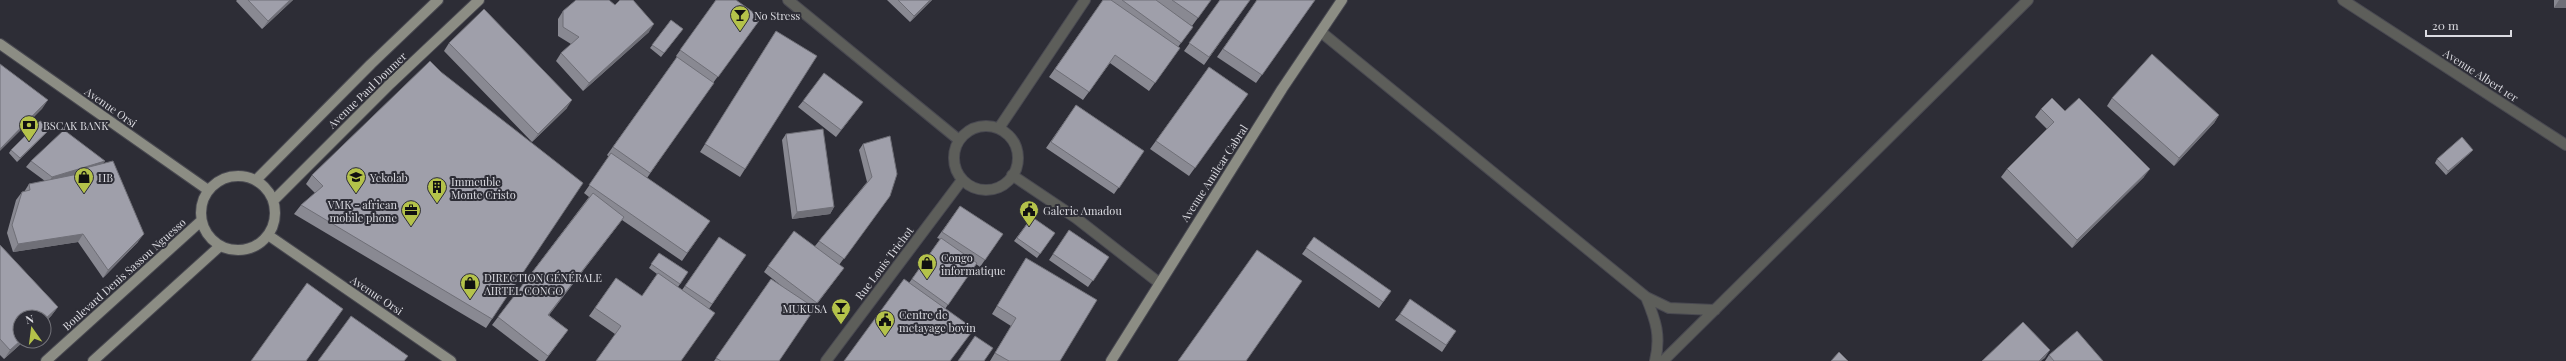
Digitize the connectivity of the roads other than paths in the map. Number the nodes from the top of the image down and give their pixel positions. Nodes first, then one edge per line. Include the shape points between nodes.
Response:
1 (438, 0) edge
2 (479, 0) edge
3 (788, 0) edge
4 (1085, 0) edge
5 (1342, 0) edge
6 (2028, 0) edge
7 (2343, 0) edge
8 (1321, 32) junction
9 (0, 44) edge
10 (999, 128) junction
11 (959, 140) junction
12 (2566, 145) edge
13 (1012, 176) junction
14 (256, 180) junction
15 (962, 180) junction
16 (208, 190) junction
17 (274, 200) junction
18 (201, 221) junction
19 (268, 235) junction
20 (220, 246) junction
21 (1158, 282) junction
22 (1646, 297) junction
23 (1715, 310) junction
24 (46, 361) edge
25 (93, 361) edge
26 (451, 361) edge
27 (826, 361) edge
28 (1111, 361) edge
29 (1655, 361) edge
30 (1664, 361) edge

1 - 14 main road, Avenue Paul Doumer
2 - 17 main road, Avenue Paul Doumer via 390,84
3 - 11 street
4 - 10 street
5 - 8 main road, Avenue Amilcar Cabral
6 - 23 street
7 - 12 street, Avenue Albert 1er
8 - 21 main road, Avenue Amilcar Cabral
8 - 22 street
9 - 16 main road, Avenue Orsi
10 - 11 street via 986,125 974,127
10 - 13 street via 1009,135 1016,145 1019,158
11 - 15 street via 953,157 955,170
13 - 15 street via 998,188 985,190 973,188
13 - 21 street via 1076,218
14 - 16 main road via 239,175 222,179
14 - 17 main road via 270,192
15 - 27 street, Rue Louis Trichot
16 - 18 main road via 200,210
17 - 19 main road via 274,224
18 - 20 main road via 208,235
18 - 24 main road, Boulevard Denis Sassou Nguesso
19 - 20 main road via 259,244 246,250 232,250
19 - 26 main road, Avenue Orsi
20 - 25 main road
21 - 28 main road, Avenue Amilcar Cabral
22 - 23 street via 1669,308
22 - 29 street via 1655,317 1659,343
23 - 30 street

